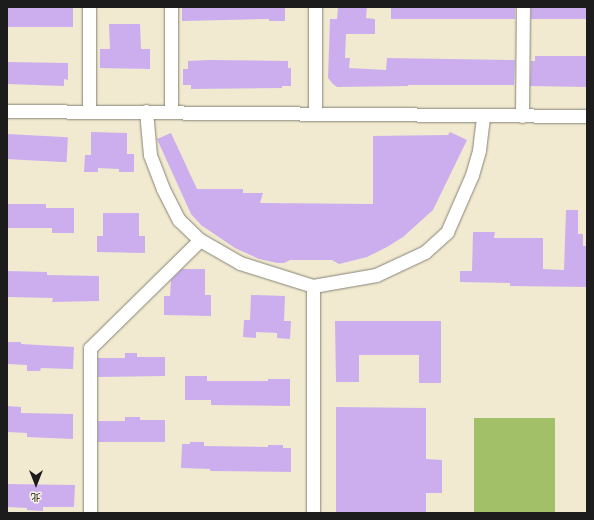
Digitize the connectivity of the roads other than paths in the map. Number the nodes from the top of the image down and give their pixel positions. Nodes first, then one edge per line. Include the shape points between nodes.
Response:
1 (89, 7) edge
2 (171, 7) edge
3 (315, 7) edge
4 (523, 7) edge
5 (7, 111) edge
6 (89, 111) junction
7 (146, 111) junction
8 (171, 112) junction
9 (315, 113) junction
10 (483, 115) junction
11 (522, 116) junction
12 (587, 116) edge
13 (200, 240) junction
14 (313, 286) junction
15 (90, 513) edge
16 (313, 513) edge

1 - 6 street
2 - 8 street
3 - 9 street
4 - 11 street
5 - 6 street
6 - 7 street
7 - 8 street
7 - 13 street via 150,155 163,189 179,220
8 - 9 street
9 - 10 street
10 - 11 street
10 - 14 street via 479,150 472,175 447,232 425,252 376,275
11 - 12 street
13 - 14 street via 240,262
13 - 15 street via 90,348
14 - 16 street

